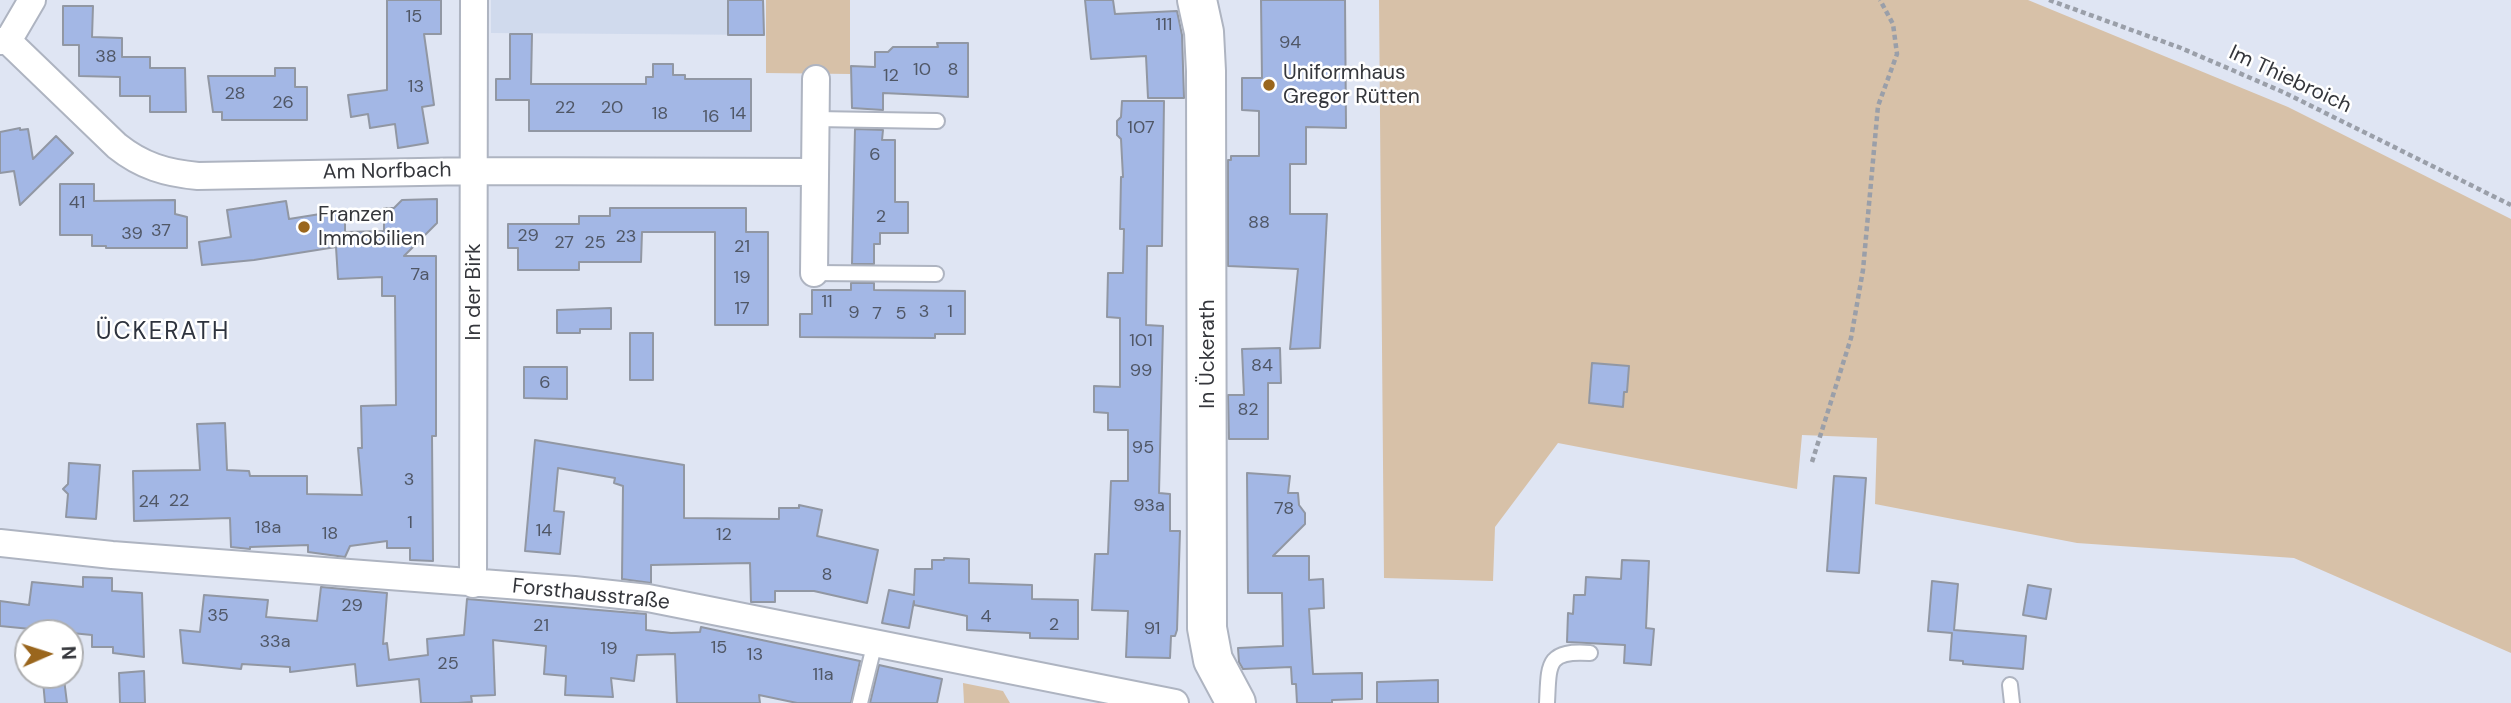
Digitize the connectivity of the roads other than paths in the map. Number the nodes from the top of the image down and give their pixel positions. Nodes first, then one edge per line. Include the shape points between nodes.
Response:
1 (32, 0) edge
2 (474, 0) edge
3 (1196, 0) edge
4 (4, 41) edge
5 (816, 79) dead end
6 (815, 119) junction
7 (937, 121) dead end
8 (475, 171) junction
9 (815, 172) junction
10 (814, 273) joint
11 (936, 274) dead end
12 (0, 543) edge
13 (473, 584) junction
14 (874, 642) junction
15 (1590, 653) dead end
16 (2010, 685) dead end
17 (1230, 701) edge
18 (860, 703) edge
19 (1175, 703) edge
20 (1547, 703) edge
21 (2012, 703) edge

1 - 4 street, Am Norfbach
2 - 8 street, In der Birk
3 - 17 main road, In Ückerath via 1206,71 1207,628 1213,660
4 - 8 street, Am Norfbach via 117,146 153,168 198,176
5 - 6 street
6 - 7 lane
6 - 9 street
8 - 9 street, Am Norfbach
8 - 13 street, In der Birk
9 - 10 street
10 - 11 lane
12 - 13 street, Forsthausstraße
13 - 14 street, Forsthausstraße via 648,598
14 - 18 lane
14 - 19 street, Forsthausstraße
15 - 20 lane via 1569,651 1555,658
16 - 21 lane

